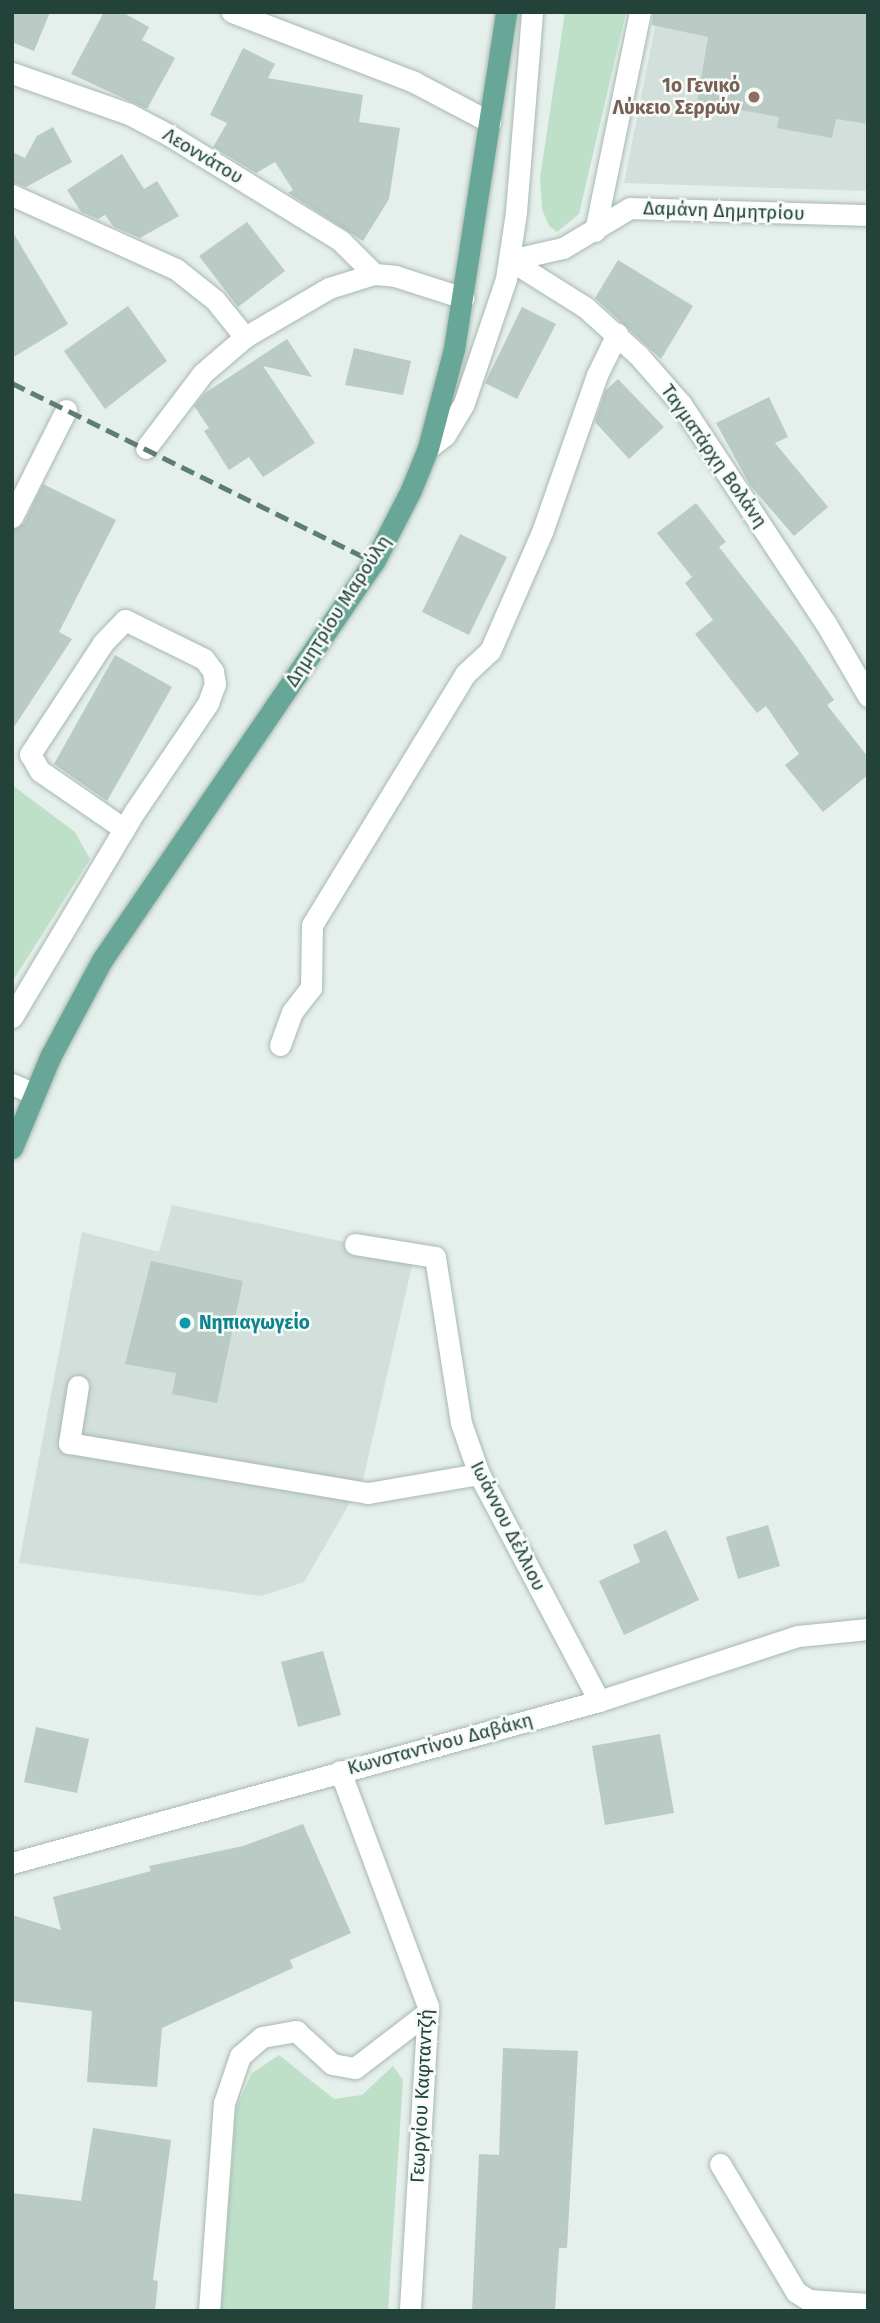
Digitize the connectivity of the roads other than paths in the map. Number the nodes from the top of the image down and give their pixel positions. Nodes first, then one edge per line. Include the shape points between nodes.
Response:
1 (232, 12) edge
2 (506, 12) edge
3 (531, 12) edge
4 (640, 12) edge
5 (12, 73) edge
6 (490, 122) junction
7 (12, 195) edge
8 (868, 215) edge
9 (595, 231) junction
10 (509, 260) junction
11 (374, 274) junction
12 (464, 298) junction
13 (617, 334) junction
14 (245, 337) junction
15 (66, 410) dead end
16 (146, 448) dead end
17 (428, 448) junction
18 (12, 517) edge
19 (868, 696) edge
20 (12, 752) edge
21 (36, 766) junction
22 (124, 829) junction
23 (12, 1017) edge
24 (280, 1045) dead end
25 (12, 1084) edge
26 (32, 1093) junction
27 (12, 1148) edge
28 (355, 1244) dead end
29 (78, 1386) dead end
30 (480, 1474) junction
31 (868, 1629) edge
32 (599, 1700) junction
33 (340, 1771) junction
34 (12, 1863) edge
35 (429, 2012) junction
36 (720, 2164) dead end
37 (868, 2304) edge
38 (209, 2311) edge
39 (410, 2311) edge

1 - 6 street via 414,82
2 - 6 main road, Δημητρίου Μαρούλη
3 - 10 street
4 - 9 street
5 - 11 street, Λεοννάτου via 129,114 169,135 341,241
6 - 12 main road, Δημητρίου Μαρούλη
7 - 14 street via 176,269 215,300
8 - 9 street, Δαμάνη Δημητρίου via 637,208 619,212
9 - 10 street, Δαμάνη Δημητρίου via 563,248
10 - 13 street, Ταγματάρχη Βολάνη via 571,296
10 - 17 street via 464,403 445,435
11 - 12 street
11 - 14 street via 343,282
12 - 17 main road, Δημητρίου Μαρούλη
13 - 19 street, Ταγματάρχη Βολάνη via 703,433
13 - 24 street via 597,375 542,533 491,651 465,674 312,925 311,988 292,1012
14 - 16 street via 203,373
15 - 18 street
17 - 26 main road, Δημητρίου Μαρούλη via 373,562 109,950
20 - 21 street
21 - 22 street
21 - 22 street via 32,747 120,622 130,621 204,659 215,678 208,703
22 - 23 street
25 - 26 street
26 - 27 main road, Δημητρίου Μαρούλη
28 - 30 street, Ιωάννου Δέλλιου via 435,1257 461,1423
29 - 30 street via 69,1443 368,1493
30 - 32 street, Ιωάννου Δέλλιου
31 - 32 street, Κωνσταντίνου Δαβάκη via 799,1636
32 - 33 street, Κωνσταντίνου Δαβάκη
33 - 34 street, Κωνσταντίνου Δαβάκη
33 - 35 street, Γεωργίου Καφταντζή
35 - 38 street via 355,2067 332,2064 296,2031 262,2037 240,2056 224,2103
35 - 39 street, Γεωργίου Καφταντζή
36 - 37 street via 796,2292 809,2300

